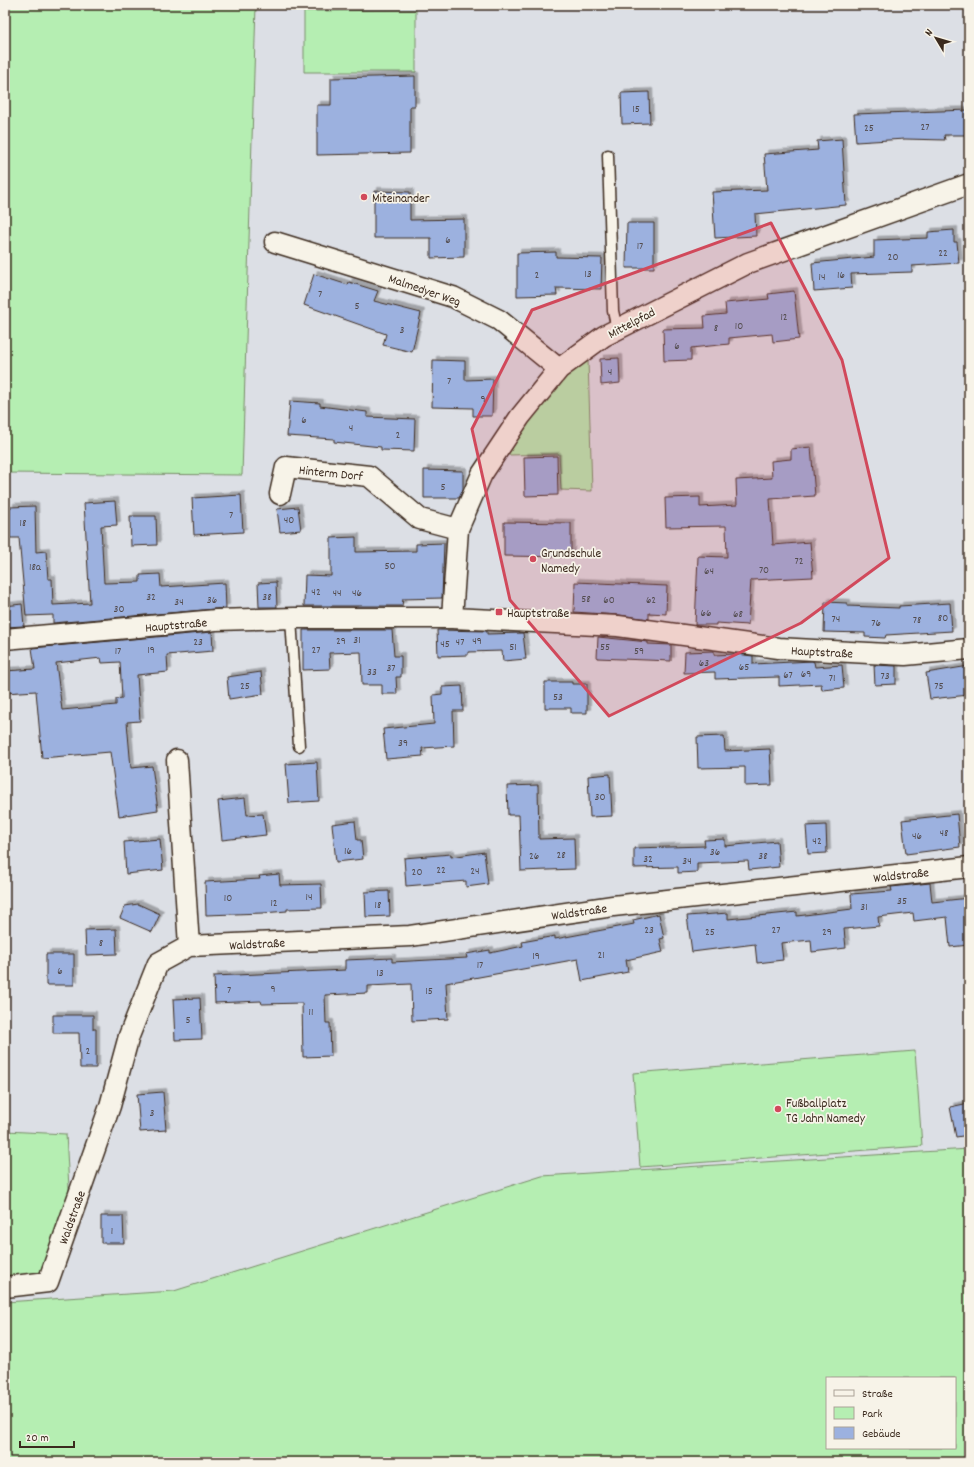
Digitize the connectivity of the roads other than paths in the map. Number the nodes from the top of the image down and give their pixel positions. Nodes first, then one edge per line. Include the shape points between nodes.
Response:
1 (608, 155) dead end
2 (969, 184) edge
3 (275, 242) dead end
4 (617, 329) junction
5 (559, 369) junction
6 (280, 494) dead end
7 (458, 529) junction
8 (291, 618) junction
9 (452, 618) junction
10 (5, 639) edge
11 (969, 649) edge
12 (299, 746) dead end
13 (177, 760) dead end
14 (969, 867) edge
15 (189, 946) junction
16 (5, 1287) edge

1 - 4 lane via 613,311
2 - 4 street, Mittelpfad via 748,263
3 - 5 street, Malmedyer Weg via 453,297 499,320
4 - 5 street, Mittelpfad
5 - 7 street, Mittelpfad via 520,417 482,474
6 - 7 street, Hinterm Dorf via 286,467 369,476 420,519
7 - 9 street, Mittelpfad
8 - 9 street, Hauptstraße
8 - 10 street, Hauptstraße via 179,623
8 - 12 lane
9 - 11 street, Hauptstraße via 618,626 786,649 905,655
13 - 15 street
14 - 15 street, Waldstraße via 613,906 410,936
15 - 16 street, Waldstraße via 158,963 129,1036 110,1106 48,1282

